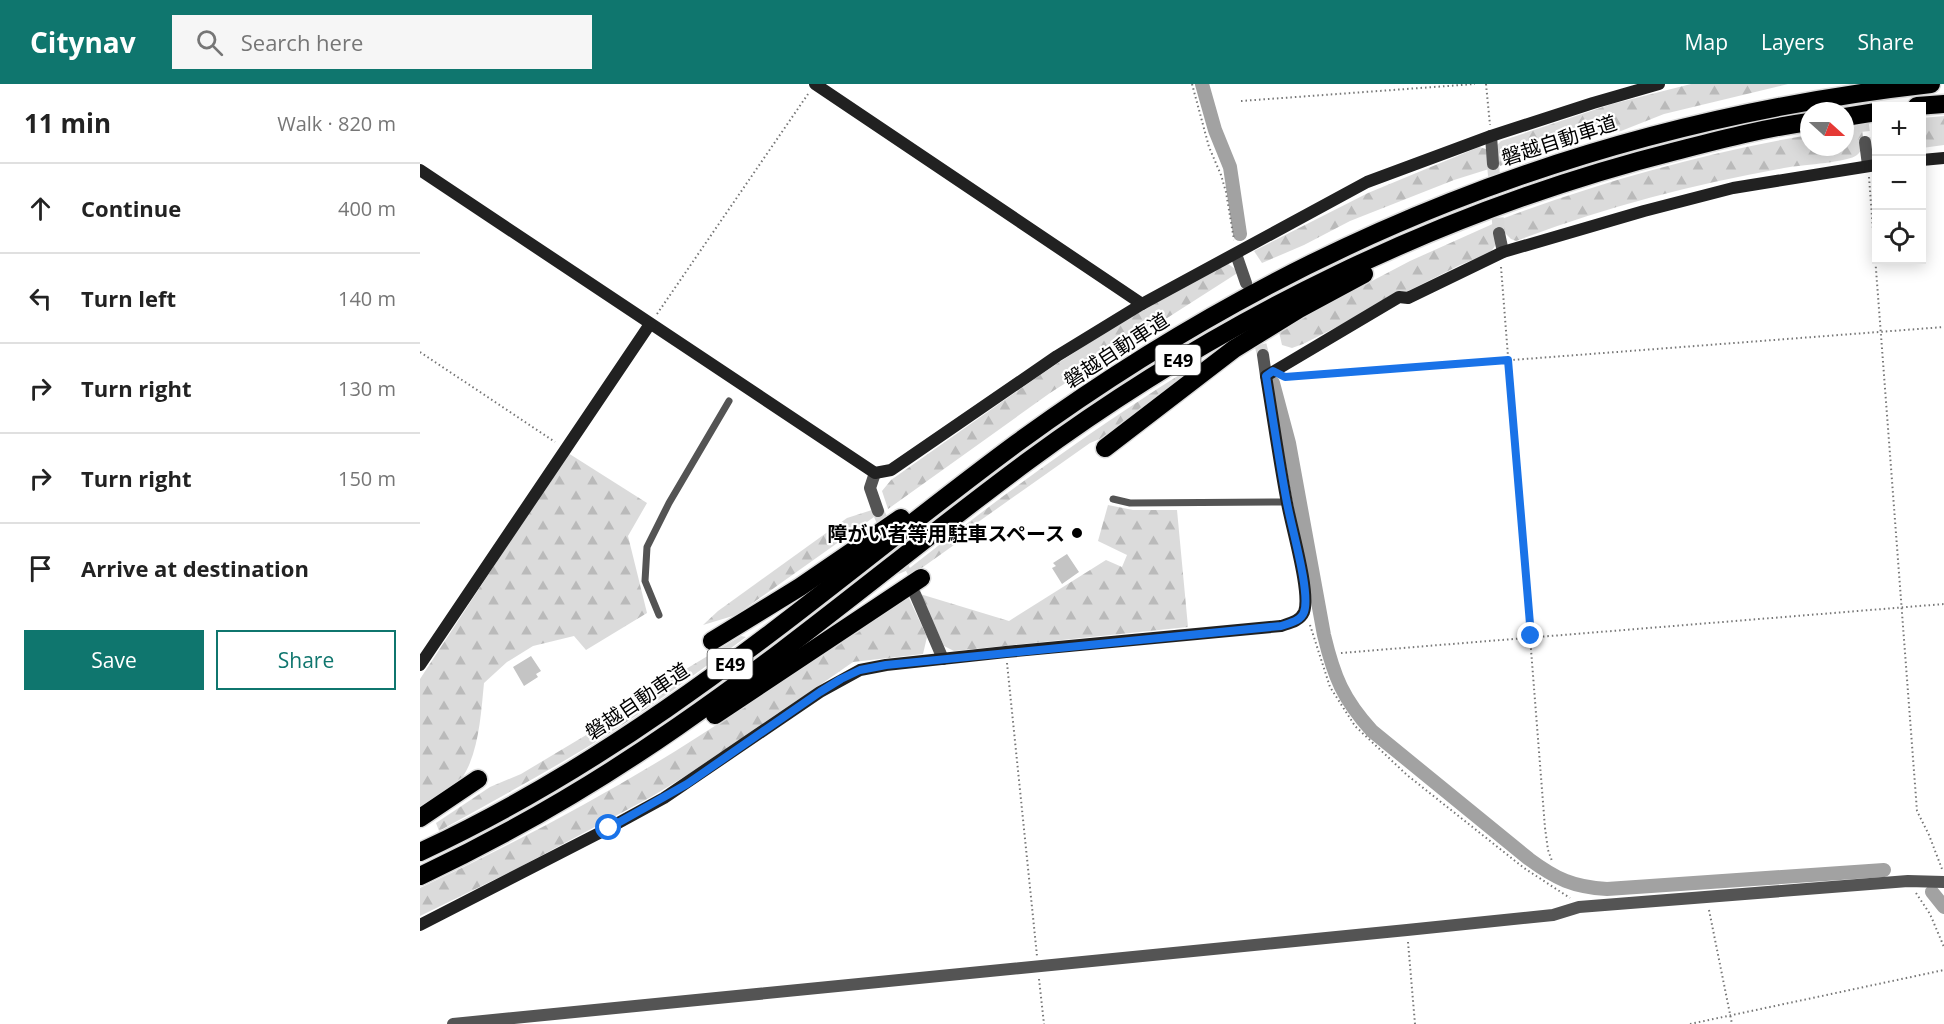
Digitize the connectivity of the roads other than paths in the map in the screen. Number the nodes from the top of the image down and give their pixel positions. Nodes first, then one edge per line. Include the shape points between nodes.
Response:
1 (1659, 84) edge
2 (1931, 84) edge
3 (811, 89) edge
4 (1944, 104) edge
5 (1926, 105) edge
6 (1872, 113) edge
7 (1854, 116) edge
8 (1800, 124) edge
9 (1491, 136) junction
10 (1865, 142) tunnel mouth
11 (1944, 158) edge
12 (1926, 160) edge
13 (1493, 164) tunnel mouth
14 (1872, 165) edge
15 (420, 170) edge
16 (1536, 192) junction
17 (1500, 233) tunnel mouth
18 (1503, 252) junction
19 (1236, 254) junction
20 (1246, 283) tunnel mouth
21 (1142, 304) junction
22 (650, 324) junction
23 (1263, 355) tunnel mouth
24 (1269, 373) junction
25 (729, 401) dead end
26 (1018, 442) junction
27 (1105, 448) dead end
28 (875, 473) junction
29 (1113, 499) dead end
30 (1287, 502) junction
31 (878, 511) tunnel mouth
32 (918, 586) joint
33 (659, 615) dead end
34 (712, 641) dead end
35 (943, 659) junction
36 (420, 665) edge
37 (630, 759) junction
38 (478, 779) dead end
39 (420, 818) edge
40 (420, 852) edge
41 (420, 876) edge
42 (1944, 882) edge
43 (420, 925) edge
44 (453, 1024) edge

1 - 9 street
2 - 26 highway, 磐越自動車道 / E49 via 1797,103 1693,124 1532,171 1441,205 1351,244 1220,311 1157,348
3 - 21 street
4 - 5 highway
6 - 7 highway
8 - 16 highway, E49 via 1667,153
9 - 13 street
9 - 19 street via 1367,183
10 - 14 street
11 - 12 street
14 - 18 street via 1733,188
15 - 22 street
16 - 27 highway via 1299,309 1234,349
16 - 37 highway, E49 via 1447,225 1346,270 1168,366 1031,459 727,692
17 - 18 street
18 - 24 street via 1408,298 1399,297
19 - 20 street
19 - 21 street
21 - 28 street via 1057,356 891,470
22 - 28 street
22 - 36 street
23 - 24 street
24 - 30 street
25 - 33 lane via 647,547 645,581
26 - 34 highway
26 - 40 highway, 磐越自動車道 / E49 via 664,711 532,794
28 - 31 street via 870,488
29 - 30 lane via 1130,503
30 - 35 street via 1306,605 1296,621 1281,626
32 - 35 street
32 - 37 highway via 682,737
35 - 43 street via 860,670 841,679 664,798
37 - 41 highway, E49 via 513,828
38 - 39 highway
42 - 44 street via 1908,881 1579,907 1553,915

